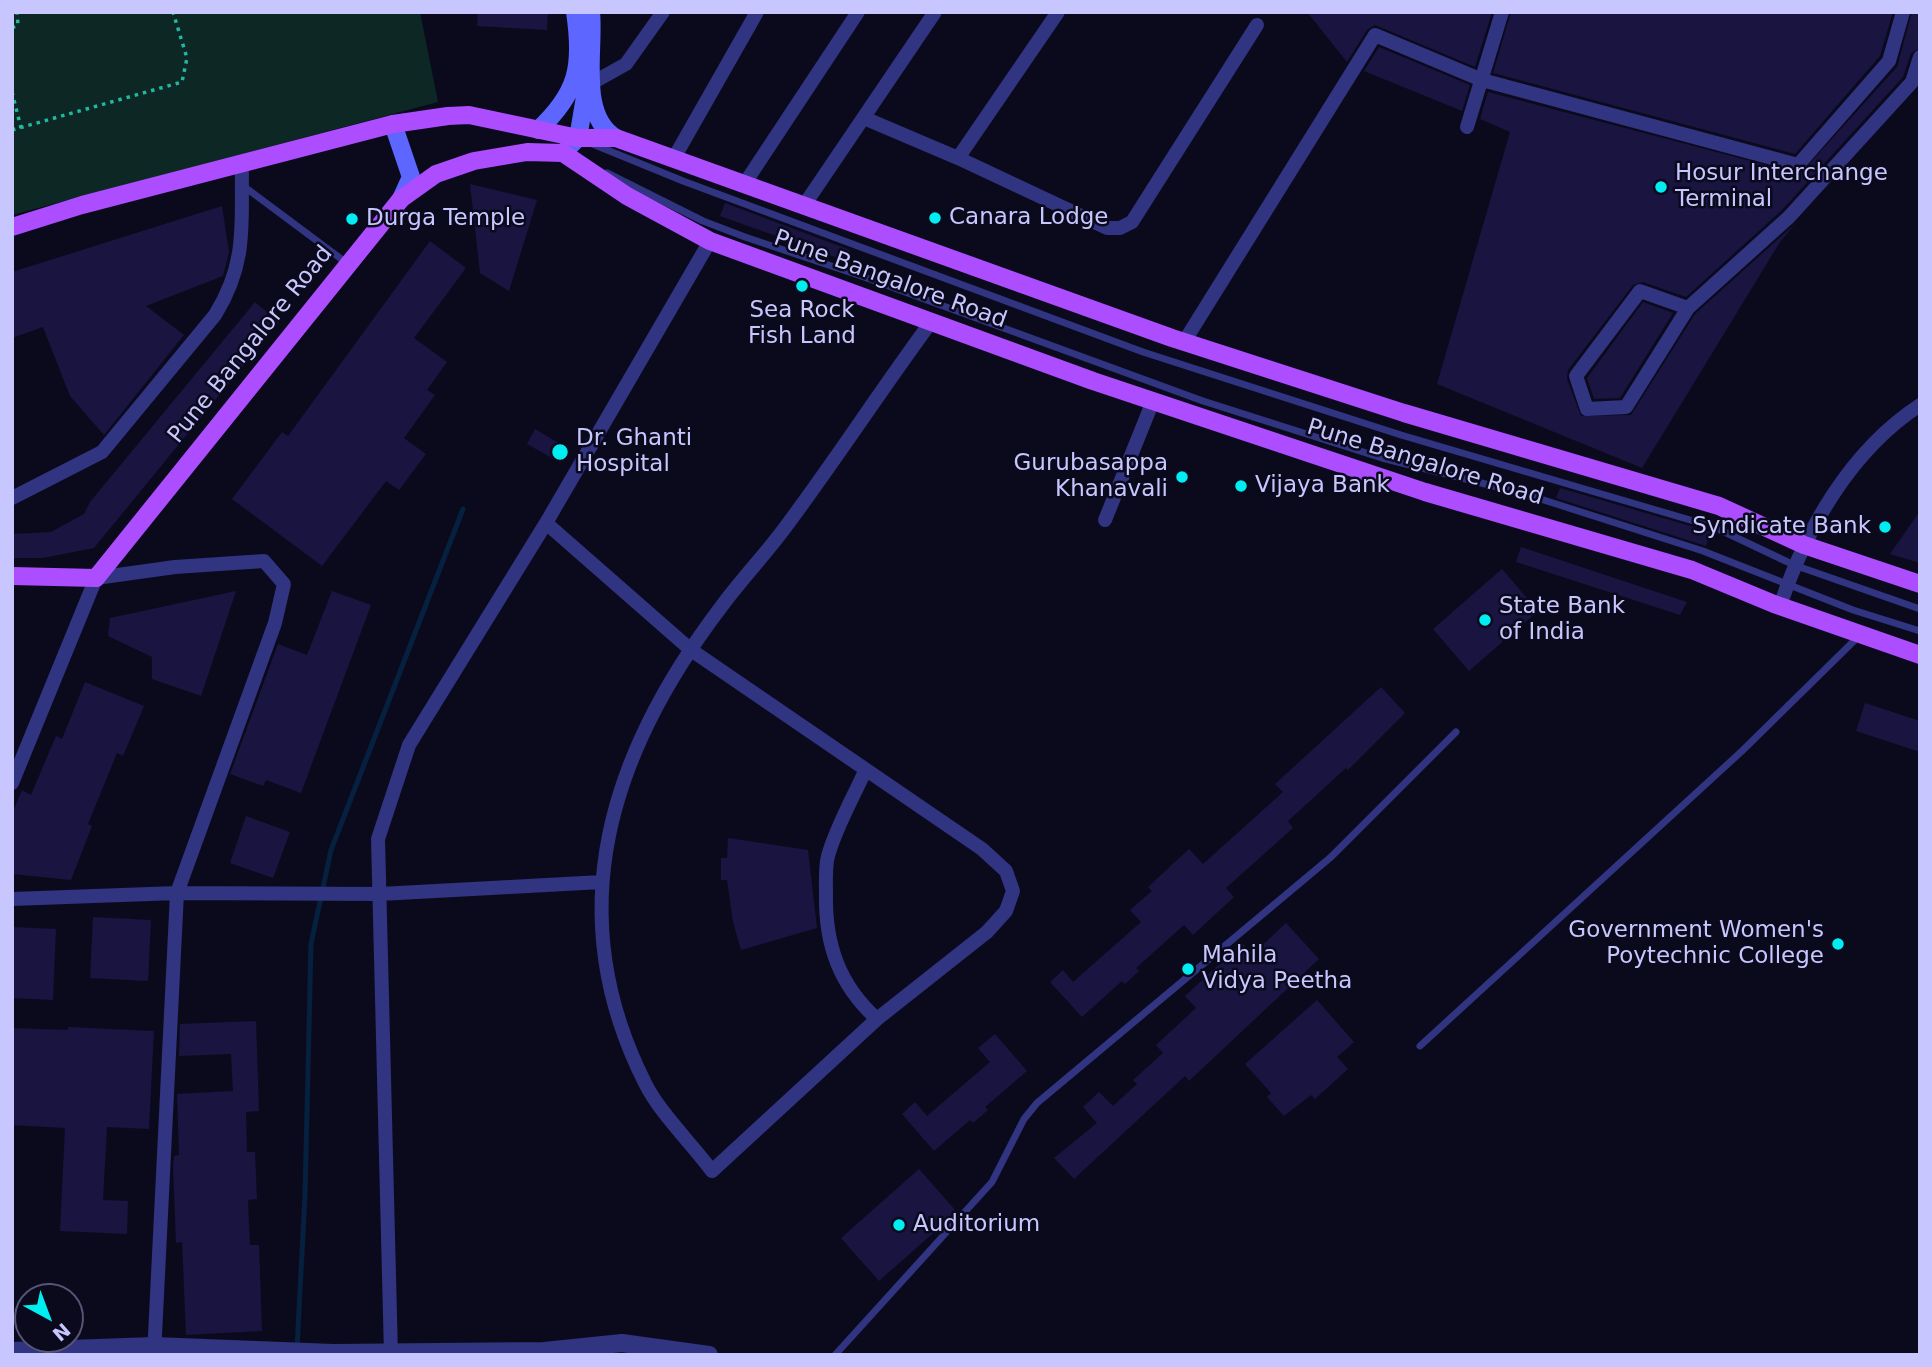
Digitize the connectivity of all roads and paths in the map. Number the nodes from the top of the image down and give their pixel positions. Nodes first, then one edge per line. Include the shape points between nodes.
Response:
1 (17, 12) edge
2 (173, 12) edge
3 (575, 12) edge
4 (591, 12) edge
5 (663, 12) edge
6 (757, 12) edge
7 (858, 12) edge
8 (935, 12) edge
9 (1058, 12) edge
10 (1502, 12) edge
11 (1903, 12) edge
12 (1257, 25) dead end
13 (12, 28) edge
14 (1920, 57) edge
15 (584, 60) junction
16 (1482, 80) junction
17 (592, 83) junction
18 (12, 92) edge
19 (864, 118) junction
20 (393, 124) junction
21 (1467, 127) dead end
22 (21, 128) junction
23 (12, 130) edge
24 (538, 130) junction
25 (578, 138) junction
26 (617, 138) junction
27 (563, 153) junction
28 (674, 158) junction
29 (958, 158) junction
30 (242, 163) junction
31 (745, 183) junction
32 (242, 185) junction
33 (401, 199) junction
34 (805, 204) junction
35 (12, 227) edge
36 (710, 240) junction
37 (348, 264) junction
38 (1688, 309) junction
39 (931, 322) junction
40 (1184, 342) junction
41 (1153, 401) junction
42 (1920, 405) edge
43 (12, 498) edge
44 (1105, 520) dead end
45 (545, 523) junction
46 (1804, 545) junction
47 (1794, 565) junction
48 (12, 576) edge
49 (96, 578) junction
50 (1787, 584) junction
51 (1920, 584) edge
52 (1780, 606) junction
53 (1920, 609) edge
54 (1920, 631) edge
55 (1859, 635) junction
56 (691, 650) junction
57 (1920, 655) edge
58 (1456, 732) dead end
59 (865, 771) junction
60 (12, 783) edge
61 (602, 882) junction
62 (177, 893) junction
63 (380, 894) junction
64 (12, 899) edge
65 (877, 1019) junction
66 (1420, 1046) dead end
67 (154, 1350) edge
68 (12, 1351) edge
69 (333, 1353) edge
70 (391, 1353) edge
71 (544, 1353) edge
72 (709, 1355) edge
73 (835, 1355) edge

1 - 13 path via 18,25
2 - 22 path via 187,58 182,82
3 - 15 main road
4 - 15 main road
5 - 17 street via 626,64
6 - 28 street
7 - 31 street
8 - 19 street
9 - 29 street
10 - 16 street
11 - 16 street via 1889,61 1798,165
12 - 29 street via 1132,222 1120,228 1107,228
14 - 38 street via 1912,82 1789,216
15 - 17 main road
15 - 24 main road via 571,94
15 - 25 main road
16 - 21 street
16 - 40 street via 1375,35
17 - 26 main road via 598,123
18 - 22 path
19 - 29 street
19 - 34 street
20 - 24 main road, Pune Bangalore Road via 469,115
20 - 30 main road, Pune Bangalore Road
20 - 33 main road via 411,177
22 - 23 path
24 - 25 main road, Pune Bangalore Road
25 - 26 main road, Pune Bangalore Road
25 - 27 main road
25 - 47 lane via 1156,357 1714,527
26 - 28 main road, Pune Bangalore Road
27 - 33 main road, Pune Bangalore Road via 527,152 474,161 436,174
27 - 36 main road, Pune Bangalore Road via 627,196
27 - 50 lane via 745,237 1203,401 1382,458 1525,494 1703,551
28 - 31 main road, Pune Bangalore Road
30 - 32 street
30 - 35 main road, Pune Bangalore Road
31 - 34 main road, Pune Bangalore Road
32 - 37 lane
32 - 43 street via 241,256 215,315 102,452
33 - 37 main road, Pune Bangalore Road
34 - 40 main road, Pune Bangalore Road
36 - 39 main road, Pune Bangalore Road
36 - 45 street
37 - 49 main road, Pune Bangalore Road
38 - 38 street via 1626,407 1587,409 1576,376 1640,291
39 - 41 main road, Pune Bangalore Road
39 - 56 street
40 - 46 main road, Pune Bangalore Road via 1719,506
41 - 44 street
41 - 52 main road, Pune Bangalore Road via 1425,492 1692,570
42 - 46 street via 1873,442 1821,513
45 - 56 street
45 - 63 street via 409,745 378,839
46 - 47 street
46 - 51 main road, Pune Bangalore Road
47 - 50 street
47 - 53 lane
48 - 49 main road
49 - 60 street
49 - 62 street via 264,561 284,584 275,623
50 - 52 street
50 - 54 lane
52 - 55 main road, Pune Bangalore Road
55 - 57 main road, Pune Bangalore Road
55 - 66 lane via 1742,751
56 - 59 street
56 - 61 street via 626,767 607,832
58 - 73 lane via 1332,857 1037,1103 992,1182
59 - 65 street via 827,857 826,913 831,950 843,980
59 - 65 street via 982,849 1006,871 1013,891 1006,911 987,932
61 - 63 street
61 - 65 street via 604,954 615,1014 646,1086 712,1171
62 - 63 street
62 - 64 street
62 - 67 street
63 - 70 street
67 - 68 street
67 - 69 street
69 - 70 street
70 - 71 street
71 - 72 street via 622,1343

